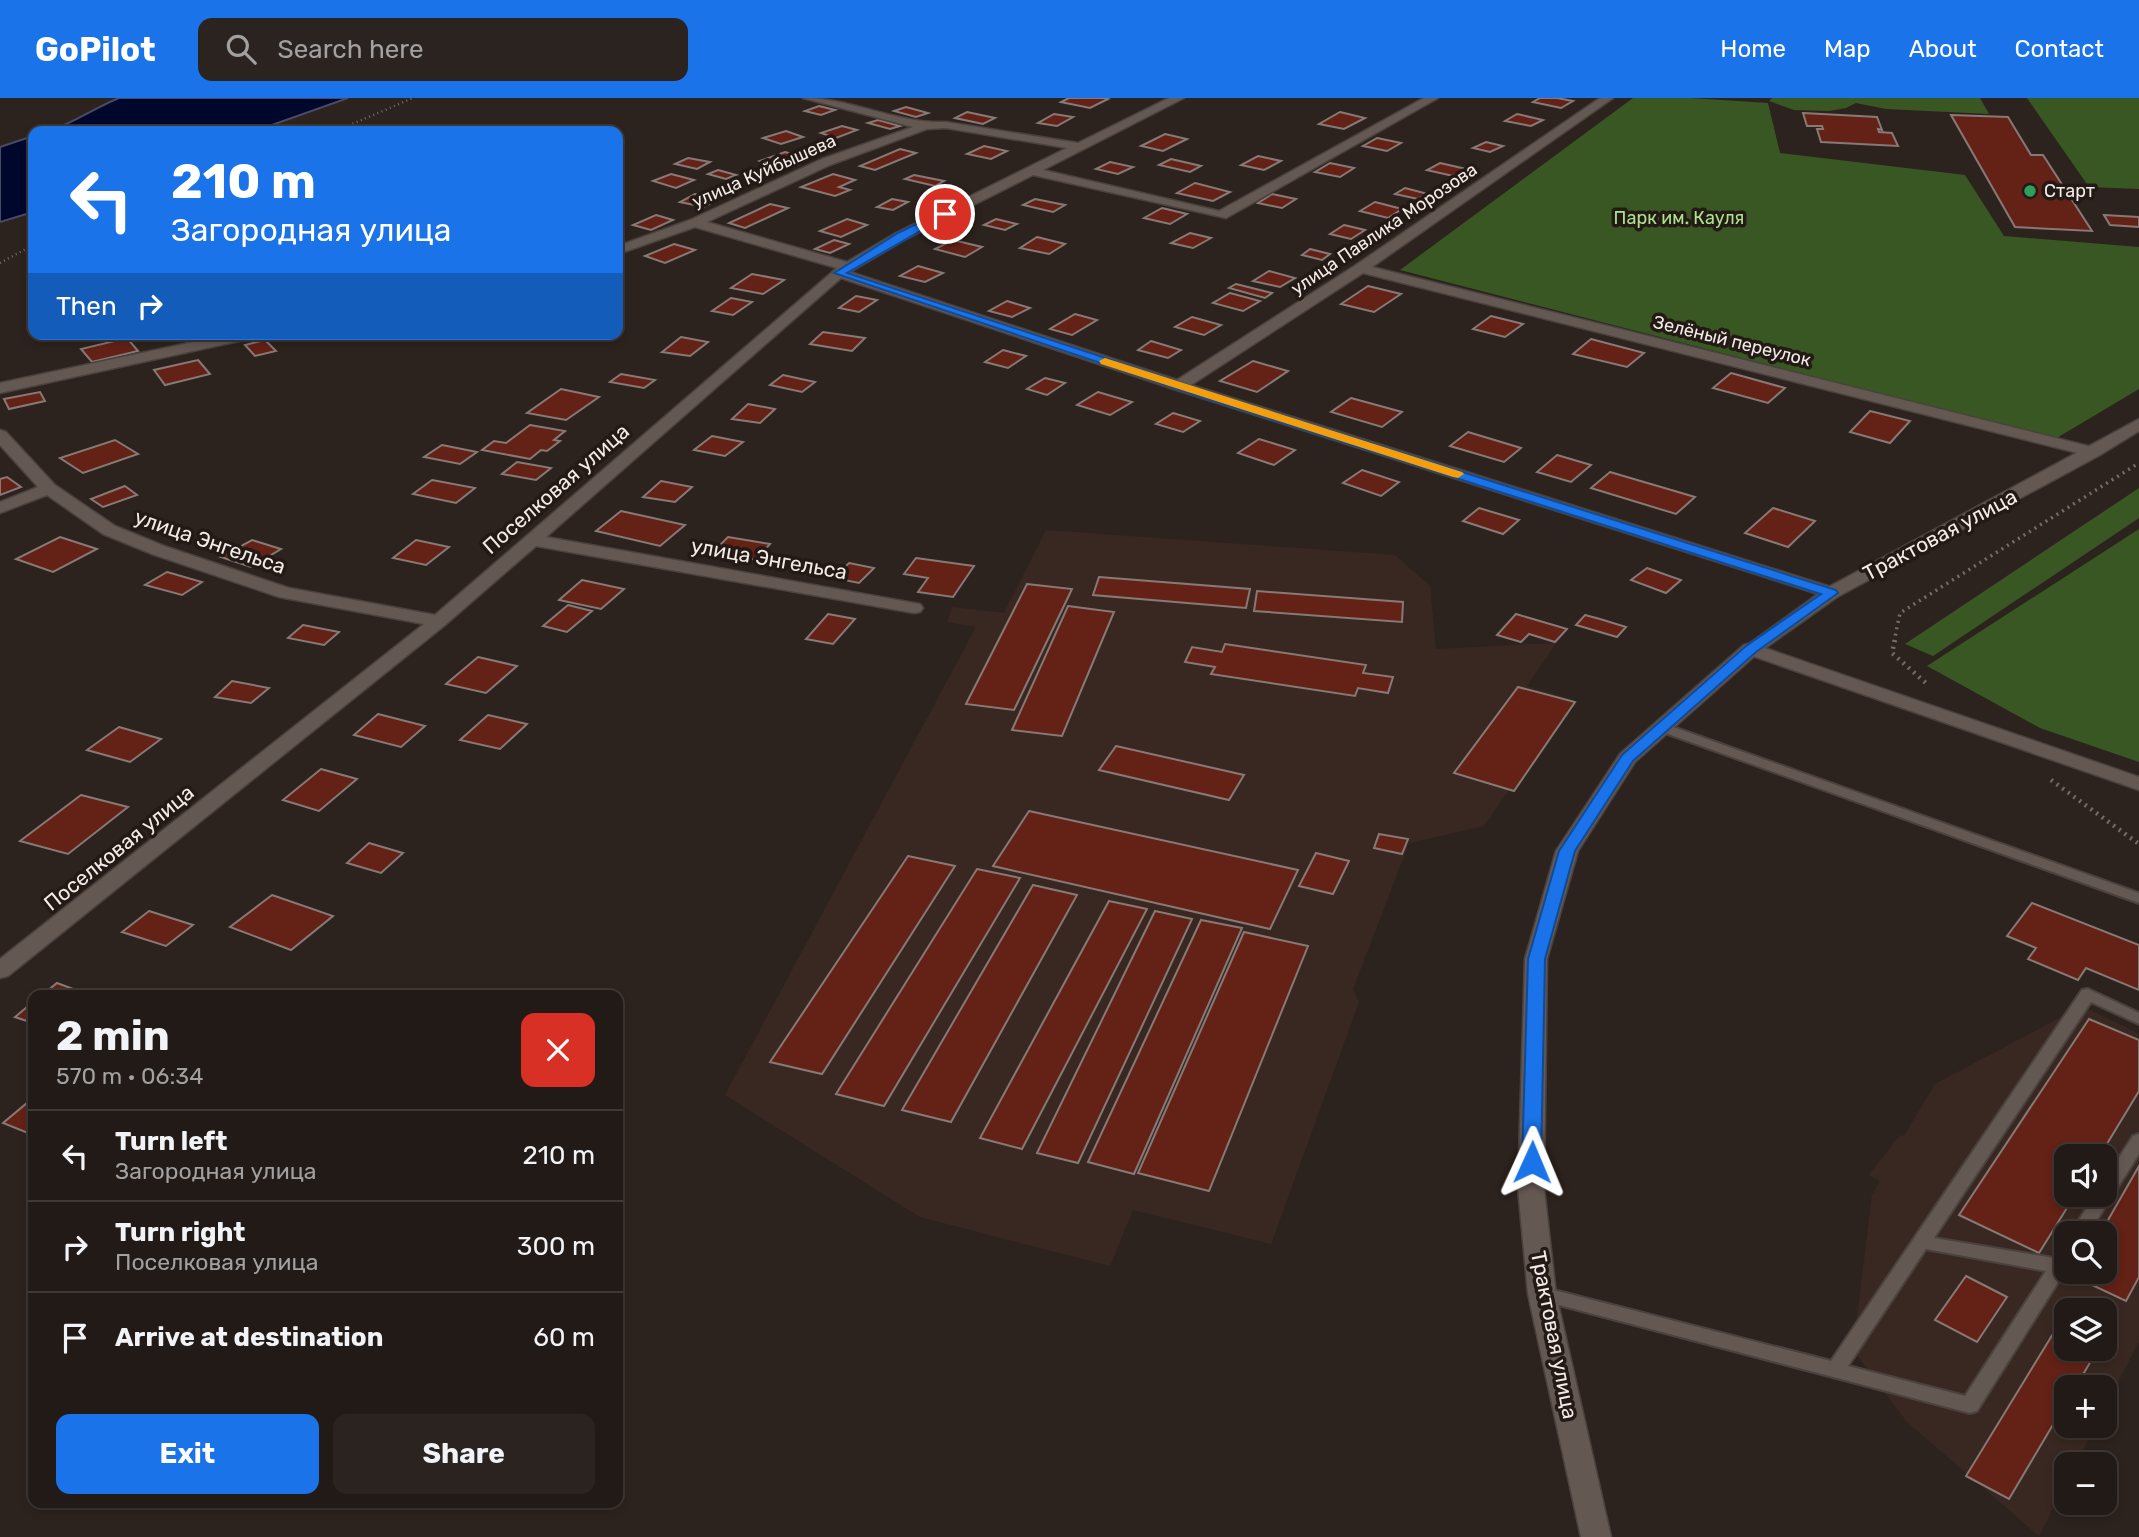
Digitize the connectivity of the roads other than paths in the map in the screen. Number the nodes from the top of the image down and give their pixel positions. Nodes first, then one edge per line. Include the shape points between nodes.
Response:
1 (809, 98) edge
2 (1178, 98) edge
3 (1432, 98) edge
4 (1607, 98) edge
5 (925, 126) junction
6 (1080, 147) junction
7 (1032, 171) junction
8 (695, 223) junction
9 (623, 248) edge
10 (1361, 268) junction
11 (843, 270) junction
12 (225, 340) edge
13 (1179, 386) junction
14 (0, 388) edge
15 (2139, 424) edge
16 (0, 435) edge
17 (2094, 452) junction
18 (49, 489) junction
19 (0, 508) edge
20 (533, 540) junction
21 (1831, 593) junction
22 (914, 608) dead end
23 (439, 621) junction
24 (1751, 649) junction
25 (1662, 727) junction
26 (2139, 784) edge
27 (2139, 898) edge
28 (0, 971) edge
29 (2139, 1019) edge
30 (2139, 1140) edge
31 (2117, 1174) edge
32 (1921, 1242) junction
33 (2054, 1259) edge
34 (2054, 1274) edge
35 (1542, 1294) junction
36 (1835, 1370) junction
37 (1596, 1537) edge

1 - 5 street
2 - 6 street, Поселковая улица
3 - 7 street via 1221,215
4 - 10 street, улица Павлика Морозова
5 - 6 street via 946,125
5 - 8 street, улица Куйбышева via 826,162
6 - 7 street, Поселковая улица
7 - 11 street, Поселковая улица
8 - 9 street, улица Куйбышева
8 - 11 street
10 - 13 street, улица Павлика Морозова
10 - 17 street, Зелёный переулок
11 - 13 street
11 - 20 street, Поселковая улица
12 - 14 street
13 - 21 street
15 - 17 street, Трактовая улица
16 - 18 street, улица Энгельса
17 - 21 street, Трактовая улица
18 - 19 street
18 - 23 street, улица Энгельса via 109,530 285,593
20 - 22 street, улица Энгельса
20 - 23 street, Поселковая улица
21 - 24 street, Трактовая улица
23 - 28 street, Поселковая улица
24 - 25 street, Трактовая улица
24 - 26 street
25 - 27 lane
25 - 35 street, Трактовая улица via 1627,758 1567,851 1536,959 1531,1188
29 - 32 lane via 2088,994
30 - 31 lane
32 - 33 lane
32 - 36 lane
34 - 36 lane via 1970,1405
35 - 36 lane
35 - 37 street, Трактовая улица

